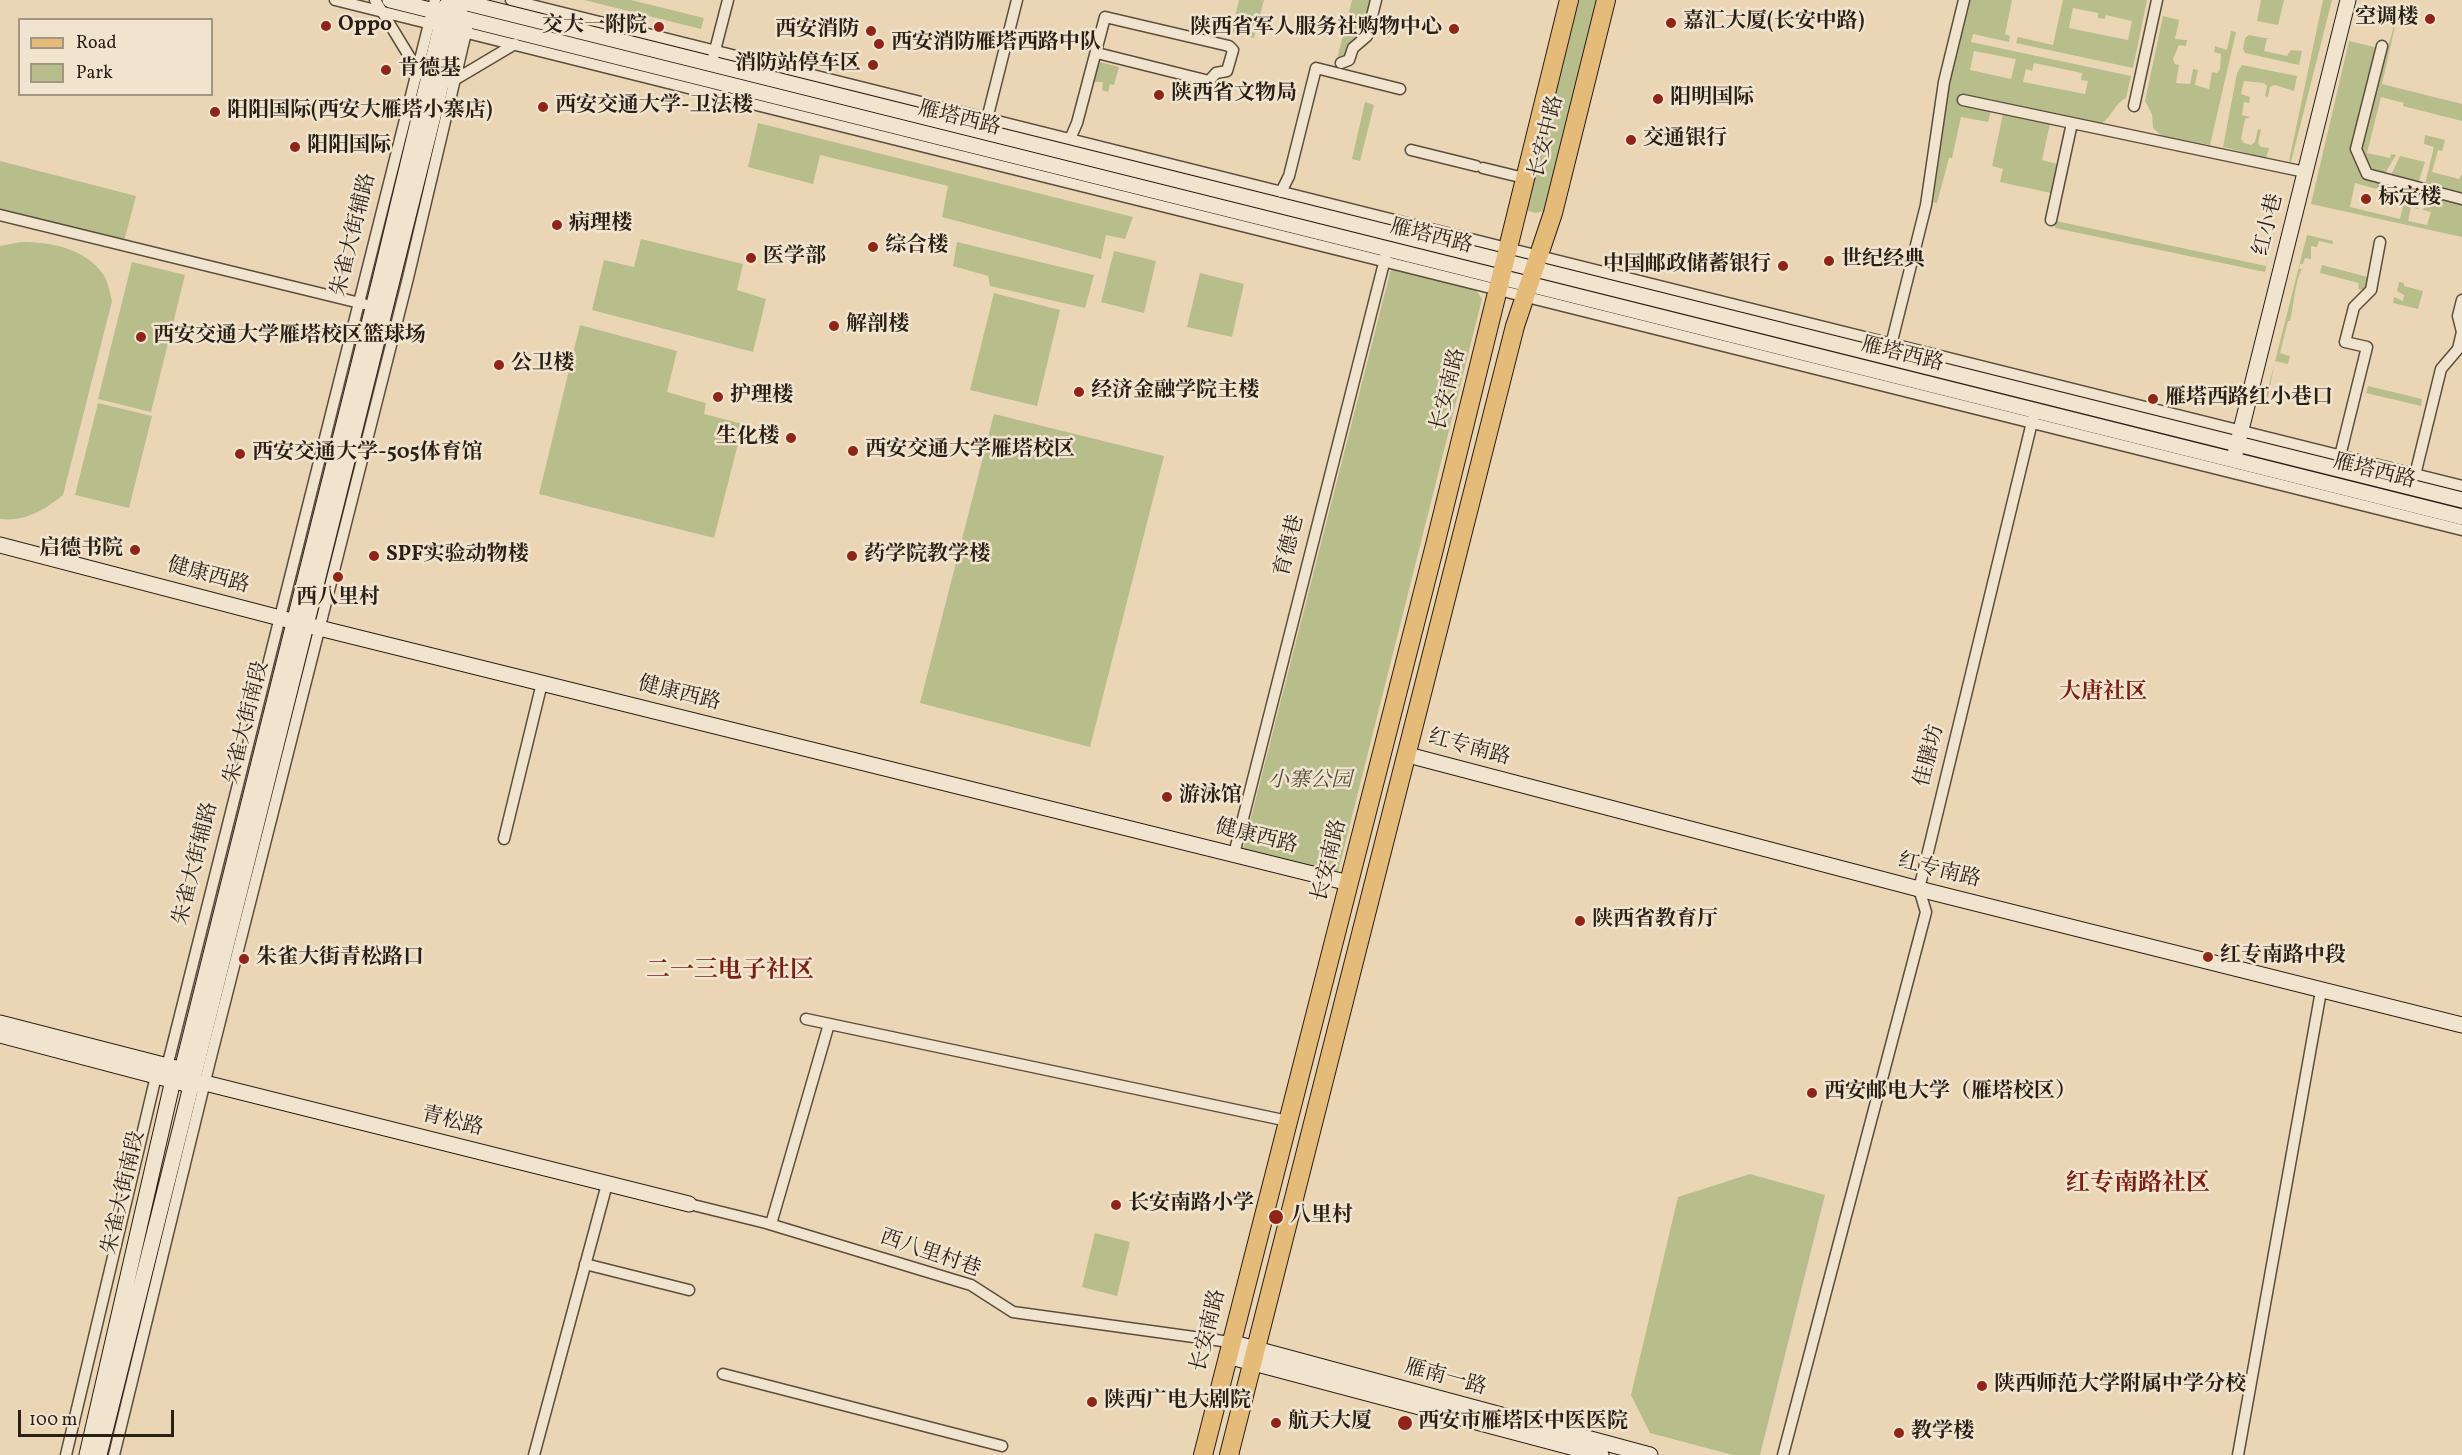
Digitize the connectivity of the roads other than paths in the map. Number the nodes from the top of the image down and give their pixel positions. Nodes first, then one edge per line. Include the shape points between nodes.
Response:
1 (335, 0) edge
2 (375, 0) edge
3 (511, 0) edge
4 (728, 0) edge
5 (1017, 0) edge
6 (1376, 0) edge
7 (1569, 0) edge
8 (1606, 0) edge
9 (1964, 0) edge
10 (2157, 0) edge
11 (2348, 0) edge
12 (524, 2) edge
13 (386, 6) edge
14 (454, 12) edge
15 (535, 20) junction
16 (530, 35) junction
17 (513, 45) junction
18 (2382, 46) dead end
19 (1101, 54) dead end
20 (713, 57) junction
21 (1341, 63) dead end
22 (418, 71) junction
23 (454, 80) junction
24 (433, 87) junction
25 (1400, 89) dead end
26 (1963, 99) dead end
27 (2134, 106) dead end
28 (987, 119) junction
29 (2072, 123) junction
30 (1070, 139) junction
31 (1411, 150) dead end
32 (2305, 172) junction
33 (1524, 178) junction
34 (1281, 192) junction
35 (2462, 199) edge
36 (0, 215) edge
37 (2051, 220) dead end
38 (2380, 242) dead end
39 (1386, 255) junction
40 (1502, 269) junction
41 (1531, 276) junction
42 (2462, 300) edge
43 (366, 305) junction
44 (1890, 351) junction
45 (2039, 395) junction
46 (2033, 417) junction
47 (2239, 438) junction
48 (2340, 456) junction
49 (2234, 460) junction
50 (2415, 475) junction
51 (2462, 486) edge
52 (2462, 500) edge
53 (2462, 517) edge
54 (2462, 530) edge
55 (0, 545) edge
56 (279, 617) junction
57 (307, 624) junction
58 (542, 683) junction
59 (1408, 755) junction
60 (504, 839) dead end
61 (1234, 854) junction
62 (1349, 883) junction
63 (1919, 889) junction
64 (2321, 991) junction
65 (806, 1019) dead end
66 (0, 1023) edge
67 (829, 1024) junction
68 (2462, 1025) edge
69 (0, 1035) edge
70 (181, 1076) junction
71 (1288, 1121) junction
72 (607, 1184) junction
73 (689, 1204) joint
74 (771, 1224) junction
75 (585, 1264) junction
76 (689, 1290) dead end
77 (1229, 1349) junction
78 (1254, 1356) junction
79 (723, 1374) dead end
80 (1002, 1446) dead end
81 (66, 1455) edge
82 (87, 1455) edge
83 (99, 1455) edge
84 (114, 1455) edge
85 (534, 1455) edge
86 (1203, 1455) edge
87 (1229, 1455) edge
88 (1601, 1455) edge
89 (1650, 1455) edge
90 (1783, 1455) edge
91 (2238, 1455) edge

1 - 13 street
2 - 13 street
3 - 12 street
4 - 20 street
5 - 28 street
6 - 21 street via 1366,39 1354,46 1349,60
7 - 33 main road, 长安中路
8 - 41 main road, 长安中路 via 1553,213
9 - 44 street via 1944,82 1926,205
10 - 27 street
11 - 32 main road, 红小巷
12 - 15 street
12 - 20 street
13 - 14 main road, 雁塔西路
13 - 22 street
14 - 15 main road, 雁塔西路
14 - 16 main road, 雁塔西路
14 - 17 street
14 - 22 street, 朱雀大街辅路
14 - 23 street
14 - 24 main road, 朱雀大街南段
15 - 20 main road, 雁塔西路
16 - 17 street
16 - 39 main road, 雁塔西路
17 - 23 street
17 - 39 street
18 - 35 street via 2356,149 2366,173
19 - 30 street via 1209,81 1216,73 1227,71 1233,50 1105,16
20 - 28 street
20 - 40 main road, 雁塔西路
22 - 24 street
22 - 43 street, 朱雀大街辅路
23 - 24 street
23 - 57 street via 408,279
24 - 43 main road, 朱雀大街南段
24 - 57 main road, 朱雀大街南段
25 - 34 street via 1316,68 1288,179
26 - 29 street
28 - 30 street
29 - 32 street
29 - 37 street
30 - 34 street
31 - 33 street
32 - 47 main road, 红小巷
33 - 40 main road, 长安中路
34 - 40 street
36 - 43 street
38 - 48 street via 2371,290 2354,308 2345,342 2367,347
39 - 40 main road, 雁塔西路
39 - 61 street, 育德巷
40 - 41 main road, 雁塔西路
40 - 41 street
40 - 62 main road, 长安南路
41 - 44 main road, 雁塔西路
41 - 46 main road, 雁塔西路
41 - 59 main road
42 - 50 street via 2458,349 2441,369
43 - 56 street, 朱雀大街辅路
43 - 57 main road, 朱雀大街南段
44 - 45 main road, 雁塔西路
44 - 47 street
45 - 46 street, 佳膳坊
45 - 47 main road, 雁塔西路
46 - 49 main road, 雁塔西路
46 - 54 street
46 - 63 street, 佳膳坊
47 - 48 street
47 - 49 main road, 红小巷
47 - 52 main road, 雁塔西路
48 - 50 street
49 - 53 main road, 雁塔西路
50 - 51 street
55 - 56 main road, 健康西路
56 - 57 main road, 健康西路
56 - 70 street, 朱雀大街辅路
57 - 58 main road, 健康西路
57 - 70 main road, 朱雀大街南段
58 - 60 street
58 - 61 main road, 健康西路
59 - 63 main road, 红专南路
59 - 78 main road
61 - 62 main road, 健康西路
62 - 71 main road, 长安南路
63 - 64 main road, 红专南路
63 - 90 street, 佳膳坊 via 1926,912
64 - 68 main road, 红专南路
64 - 91 street
65 - 67 street
66 - 70 main road, 青松路
67 - 71 street
67 - 74 street
69 - 70 main road, 青松路
70 - 72 main road, 青松路
70 - 81 street, 朱雀大街辅路
70 - 82 main road, 朱雀大街南段
70 - 83 main road, 朱雀大街南段
70 - 84 street, 朱雀大街辅路
71 - 77 main road, 长安南路
72 - 73 main road, 青松路
72 - 75 street
73 - 74 street, 西八里村巷
74 - 77 street, 西八里村巷 via 970,1285 1013,1312
75 - 76 street
75 - 85 street
77 - 78 main road, 雁南一路
77 - 86 main road, 长安南路
78 - 87 main road
78 - 88 main road, 雁南一路
78 - 89 main road, 雁南一路
79 - 80 street

